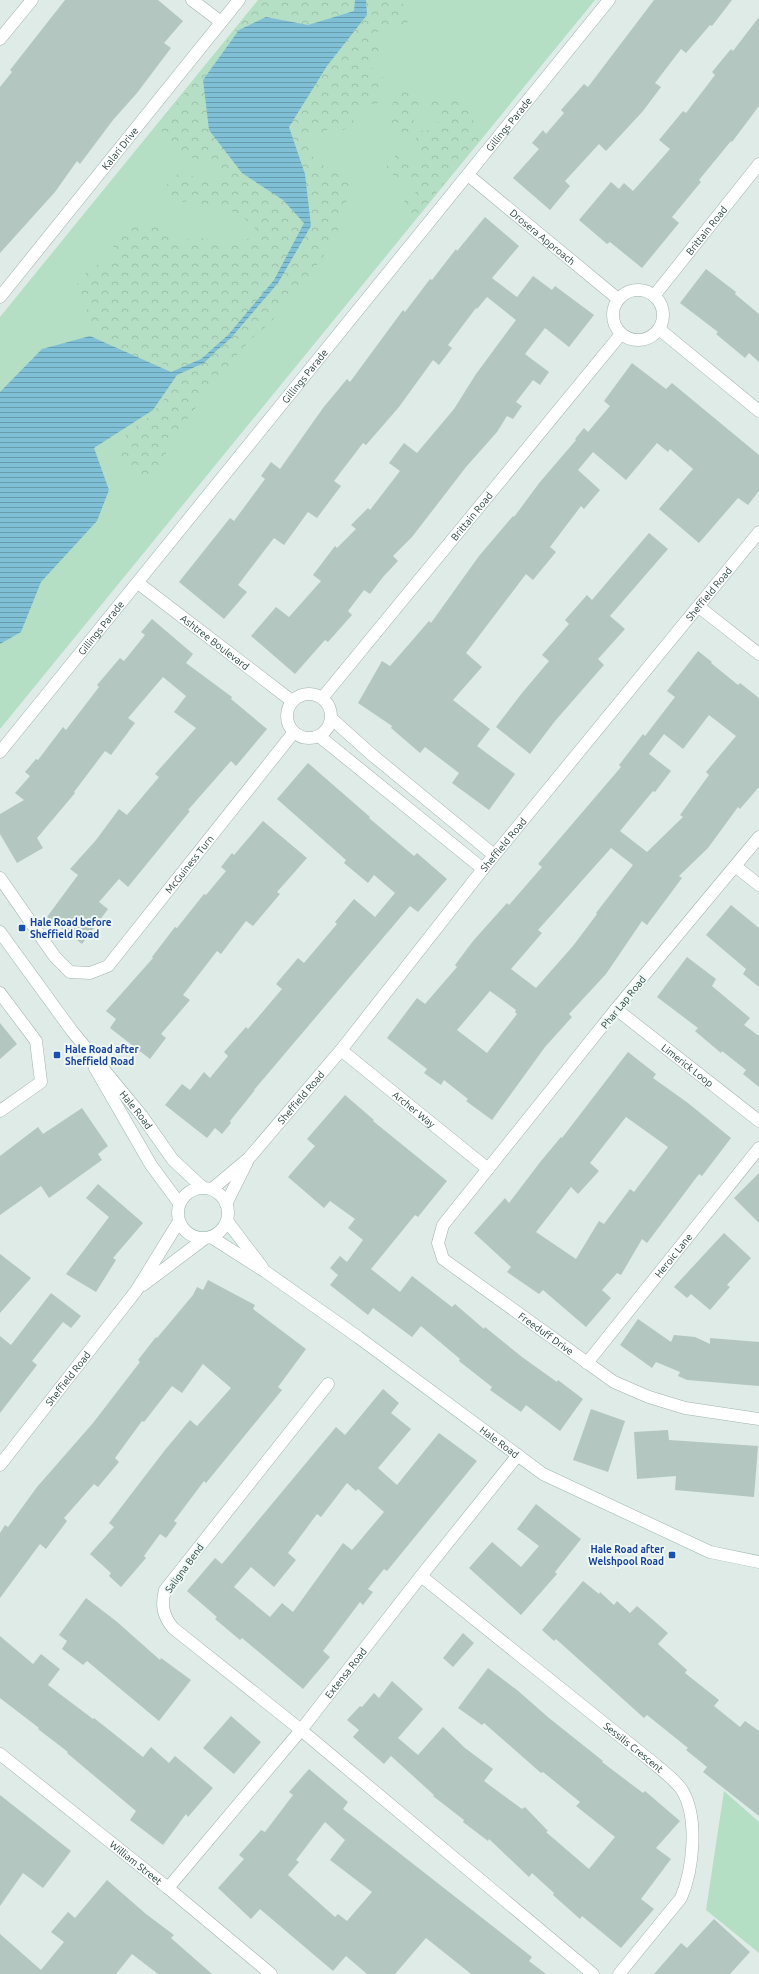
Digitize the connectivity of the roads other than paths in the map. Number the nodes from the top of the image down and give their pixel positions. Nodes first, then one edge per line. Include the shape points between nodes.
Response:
1 (32, 0) edge
2 (192, 0) edge
3 (239, 0) edge
4 (610, 0) edge
5 (220, 22) junction
6 (0, 38) edge
7 (759, 164) edge
8 (468, 175) junction
9 (654, 296) junction
10 (0, 297) edge
11 (618, 299) junction
12 (659, 329) junction
13 (621, 334) junction
14 (759, 411) edge
15 (759, 532) edge
16 (138, 583) junction
17 (699, 607) junction
18 (759, 654) edge
19 (322, 697) junction
20 (292, 701) junction
21 (332, 719) junction
22 (294, 732) junction
23 (319, 736) junction
24 (0, 752) edge
25 (371, 754) junction
26 (359, 768) junction
27 (436, 808) junction
28 (425, 821) junction
29 (759, 838) edge
30 (494, 855) junction
31 (735, 866) junction
32 (483, 869) junction
33 (0, 878) edge
34 (759, 885) edge
35 (0, 932) edge
36 (0, 993) edge
37 (616, 1009) junction
38 (72, 1031) junction
39 (341, 1050) junction
40 (0, 1111) edge
41 (759, 1121) edge
42 (759, 1148) edge
43 (249, 1158) junction
44 (488, 1169) junction
45 (207, 1188) junction
46 (179, 1203) junction
47 (226, 1204) junction
48 (227, 1221) junction
49 (178, 1223) junction
50 (208, 1238) junction
51 (266, 1272) junction
52 (136, 1291) junction
53 (587, 1363) junction
54 (328, 1384) dead end
55 (759, 1419) edge
56 (518, 1455) junction
57 (0, 1465) edge
58 (759, 1562) edge
59 (421, 1576) junction
60 (301, 1730) junction
61 (0, 1754) edge
62 (168, 1888) junction
63 (271, 1974) edge
64 (593, 1974) edge
65 (619, 1974) edge

1 - 6 street
2 - 5 street
3 - 5 street, Kalari Drive
4 - 8 street, Gillings Parade
5 - 10 street, Kalari Drive
7 - 9 street, Brittain Road
8 - 11 street, Drosera Approach
8 - 16 street, Gillings Parade
9 - 11 street via 638,290 628,292
9 - 12 street via 662,309
11 - 13 street via 612,315 614,325
12 - 13 street via 651,337 641,340 630,340
12 - 14 street
13 - 19 street, Brittain Road
15 - 17 street, Sheffield Road
16 - 20 street, Ashtree Boulevard
16 - 24 street, Gillings Parade
17 - 18 street
17 - 30 street, Sheffield Road
19 - 20 street via 306,694
19 - 21 street via 329,705
20 - 22 street via 287,717
21 - 23 street via 329,727
21 - 25 street
22 - 23 street via 305,738
22 - 33 street, McGuiness Turn via 108,966 90,973 70,972 55,957
23 - 26 street
25 - 26 street
25 - 27 street
26 - 28 street
27 - 28 street
27 - 30 street
28 - 32 street
29 - 31 street, Phar Lap Road
30 - 32 street, Sheffield Road
31 - 34 street
31 - 37 street, Phar Lap Road
32 - 39 street, Sheffield Road
35 - 38 street, Hale Road
36 - 40 street via 36,1041 41,1082
37 - 41 street, Limerick Loop
37 - 44 street, Phar Lap Road
38 - 45 street, Hale Road via 142,1116 173,1160
38 - 46 street, Hale Road via 152,1165
39 - 43 street, Sheffield Road
39 - 44 street, Archer Way
42 - 53 street, Heroic Lane
43 - 45 street, Sheffield Road
43 - 47 street, Sheffield Road
44 - 53 street, Freeduff Drive via 443,1225 438,1242 443,1259
45 - 46 street via 188,1192
45 - 47 street via 221,1195
46 - 49 street
47 - 48 street
48 - 50 street via 221,1231
48 - 51 street, Hale Road
49 - 50 street via 188,1235
49 - 52 street, Sheffield Road
50 - 51 street, Hale Road
50 - 52 street, Sheffield Road
51 - 56 street, Hale Road
52 - 57 street, Sheffield Road
53 - 55 street, Freeduff Drive via 614,1382 649,1397 685,1408
54 - 60 street, Saligna Bend via 165,1590 163,1599 164,1614 173,1628
56 - 58 street, Hale Road via 544,1474 710,1552
56 - 59 street, Extensa Road
59 - 60 street, Extensa Road
59 - 65 street, Sessilis Crescent via 656,1765 682,1790 692,1836 687,1884 681,1898
60 - 62 street, Extensa Road
60 - 64 street
61 - 62 street, William Street
62 - 63 street, William Street

